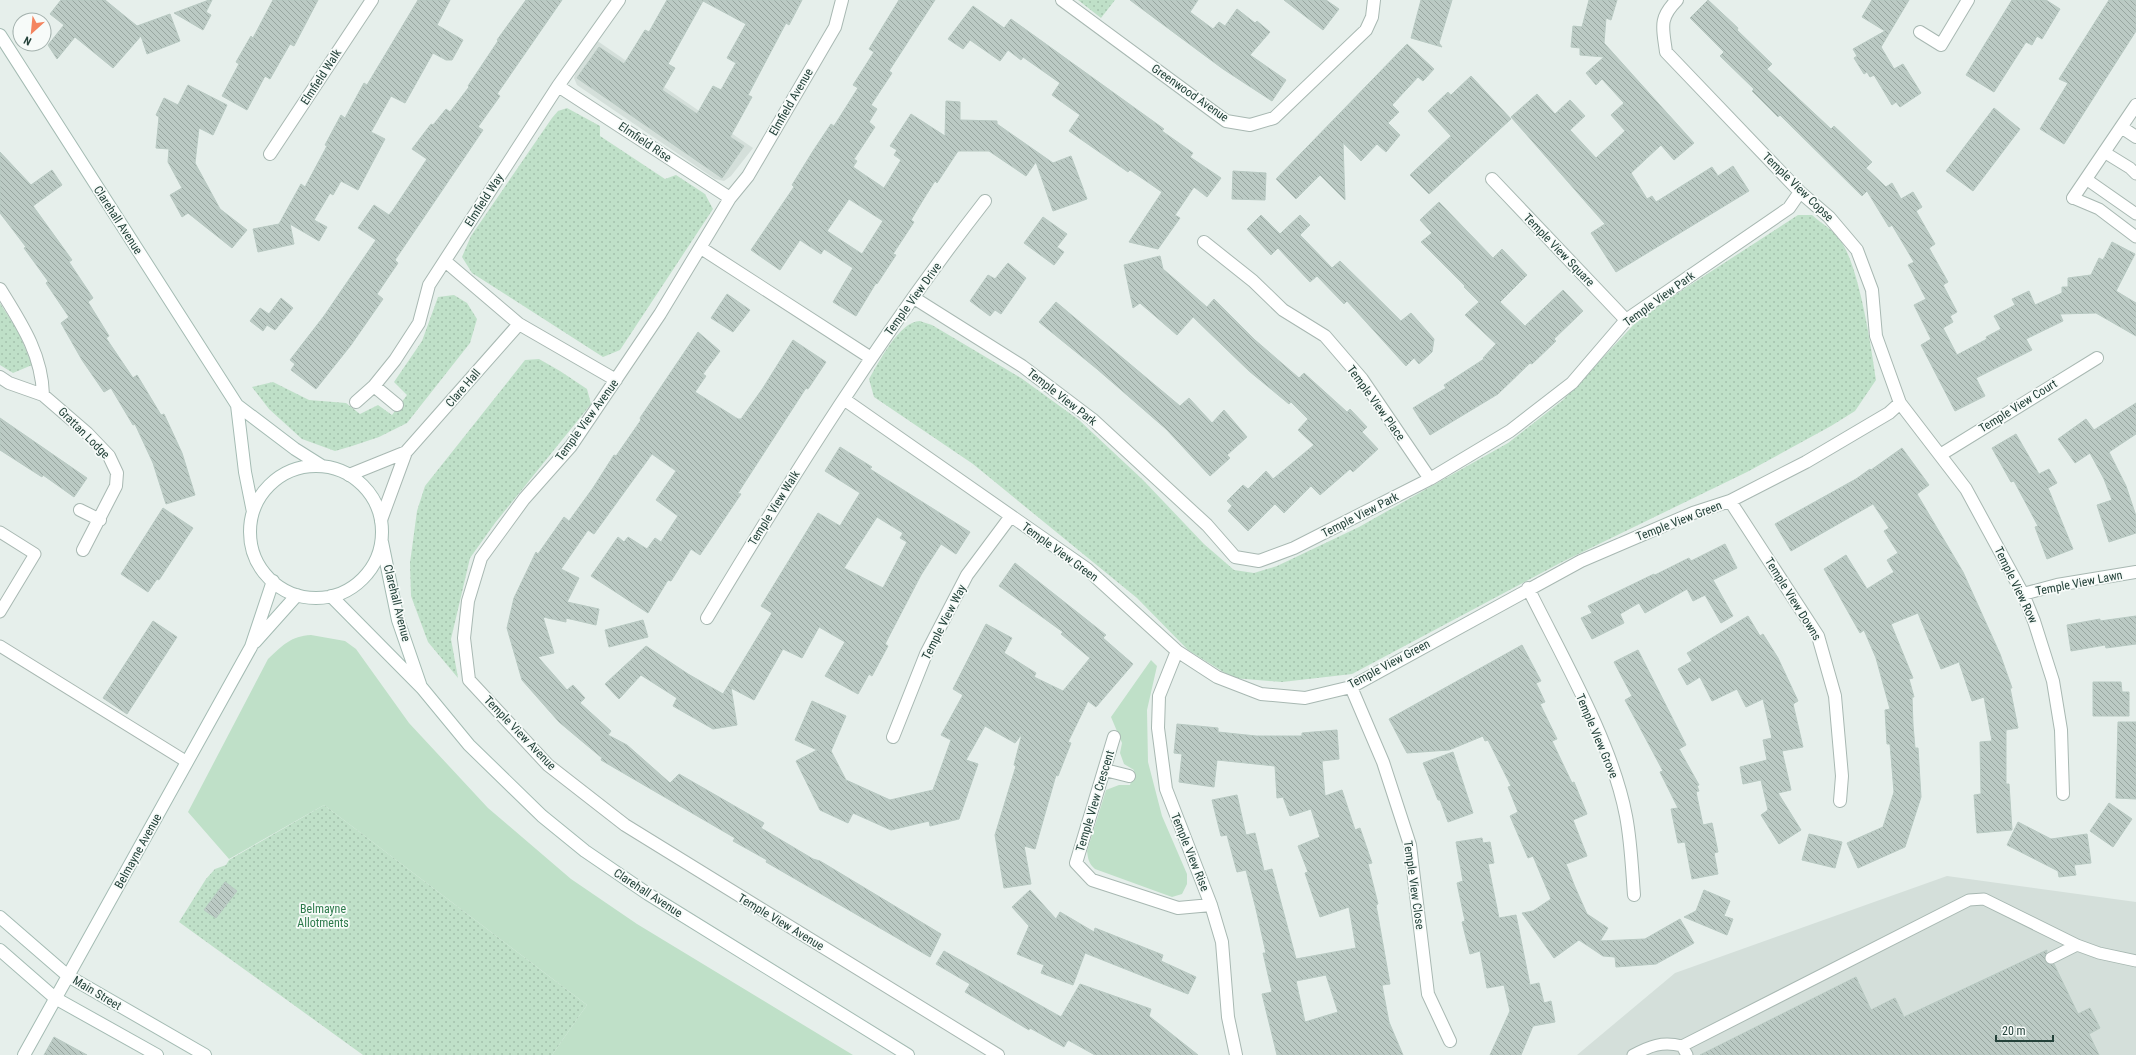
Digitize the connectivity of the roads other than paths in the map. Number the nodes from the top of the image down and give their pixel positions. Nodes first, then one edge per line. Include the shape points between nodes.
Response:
1 (372, 0) edge
2 (619, 0) edge
3 (842, 0) edge
4 (1062, 0) edge
5 (1374, 0) edge
6 (1677, 0) edge
7 (1968, 0) edge
8 (1920, 32) dead end
9 (0, 35) edge
10 (558, 86) junction
11 (2136, 105) edge
12 (2121, 127) junction
13 (2136, 137) edge
14 (2104, 152) junction
15 (270, 154) dead end
16 (2136, 174) edge
17 (2086, 179) junction
18 (1492, 180) dead end
19 (1800, 192) junction
20 (730, 198) junction
21 (2073, 198) joint
22 (985, 202) dead end
23 (2136, 214) edge
24 (2136, 238) edge
25 (1204, 242) dead end
26 (701, 248) junction
27 (445, 261) junction
28 (0, 288) edge
29 (914, 298) junction
30 (1626, 320) junction
31 (519, 324) junction
32 (871, 358) junction
33 (2097, 358) dead end
34 (0, 377) edge
35 (616, 380) junction
36 (374, 386) junction
37 (43, 395) junction
38 (845, 400) junction
39 (356, 402) dead end
40 (1900, 403) junction
41 (237, 405) junction
42 (397, 405) dead end
43 (406, 452) junction
44 (1940, 455) junction
45 (322, 466) junction
46 (349, 475) junction
47 (1430, 479) junction
48 (1730, 501) junction
49 (80, 510) dead end
50 (253, 512) junction
51 (1011, 516) junction
52 (100, 520) junction
53 (381, 520) junction
54 (0, 532) edge
55 (382, 541) junction
56 (83, 550) dead end
57 (2136, 572) edge
58 (273, 581) junction
59 (1528, 588) junction
60 (2023, 594) junction
61 (297, 595) junction
62 (331, 596) junction
63 (0, 612) edge
64 (706, 618) dead end
65 (0, 646) edge
66 (251, 647) junction
67 (1177, 651) junction
68 (1350, 687) junction
69 (422, 688) junction
70 (893, 737) dead end
71 (1114, 737) dead end
72 (187, 762) junction
73 (1105, 770) junction
74 (1129, 776) dead end
75 (2063, 794) dead end
76 (1840, 801) dead end
77 (1634, 895) dead end
78 (1211, 906) junction
79 (0, 917) edge
80 (2077, 945) junction
81 (0, 950) edge
82 (2051, 958) dead end
83 (2136, 961) edge
84 (68, 976) junction
85 (55, 998) junction
86 (1450, 1041) dead end
87 (1684, 1050) edge
88 (24, 1055) edge
89 (157, 1055) edge
90 (205, 1055) edge
91 (908, 1055) edge
92 (998, 1055) edge
93 (1236, 1055) edge
94 (1633, 1055) edge

1 - 15 street, Elmfield Walk
2 - 10 street, Elmfield Way
3 - 20 street, Elmfield Avenue via 835,27 748,176
4 - 5 street, Greenwood Avenue via 1226,121 1250,125 1274,118 1366,30 1372,16
6 - 19 street, Temple View Copse via 1662,22 1666,52
7 - 8 street via 1941,45
9 - 41 street, Clarehall Avenue
10 - 20 street, Elmfield Rise
10 - 27 street, Elmfield Way
11 - 12 street
12 - 13 street
12 - 14 street
14 - 16 lane
14 - 17 street
17 - 21 street
17 - 23 lane
18 - 30 street, Temple View Square
19 - 30 street, Temple View Park via 1788,208
19 - 40 street, Temple View Copse via 1829,216 1857,250 1872,290 1876,336
20 - 26 street, Temple View Avenue
21 - 24 lane via 2099,209
22 - 29 street, Temple View Drive
25 - 47 street, Temple View Place via 1253,281 1283,310 1325,336 1362,379
26 - 32 street
26 - 35 street, Temple View Avenue
27 - 31 street
27 - 36 street, Elmfield Way via 429,285 419,323
28 - 37 street via 28,335 43,376
29 - 32 street, Temple View Drive
29 - 47 street, Temple View Park via 1022,366 1092,419 1207,525 1235,557 1259,562 1294,548
30 - 47 street, Temple View Park via 1572,383 1510,431
31 - 35 street
31 - 43 street, Clare Hall
32 - 38 street, Temple View Drive
33 - 44 street, Temple View Court
34 - 37 street, Grattan Lodge via 9,383
35 - 92 street, Temple View Avenue via 571,446 524,499 481,558 468,601 464,638 469,680 548,765 625,825
36 - 39 street, Elmfield Way
36 - 42 street
37 - 52 street, Grattan Lodge via 109,456 117,473 116,486
38 - 51 street, Temple View Green
38 - 64 street, Temple View Walk via 783,492
40 - 44 street, Temple View Row
40 - 48 street, Temple View Green via 1889,413 1806,462
41 - 45 street, Clarehall Avenue
41 - 50 street, Clarehall Avenue
43 - 46 street, Clare Hall
43 - 53 street, Clare Hall
44 - 60 street, Temple View Row via 1966,489
45 - 46 street
45 - 50 street via 295,470 275,480
46 - 53 street via 364,487
48 - 59 street, Temple View Green via 1693,513 1581,561
48 - 76 street, Temple View Downs via 1818,636 1835,696 1842,776
49 - 52 street
50 - 58 street via 252,545 259,565
51 - 67 street, Temple View Green via 1087,569
51 - 70 street, Temple View Way via 967,576 926,654
52 - 56 street, Grattan Lodge
53 - 55 street
54 - 63 lane via 35,554
55 - 62 street via 376,560 365,577 347,590
55 - 69 street, Clarehall Avenue via 398,620
57 - 60 street, Temple View Lawn via 2057,585
58 - 61 street
58 - 66 street, Belmayne Avenue
59 - 68 street, Temple View Green
59 - 77 street, Temple View Grove via 1591,716 1614,771 1626,816
60 - 75 street, Temple View Row via 2052,681 2061,730
61 - 62 street via 319,598
61 - 66 street, Belmayne Avenue
62 - 69 street, Clarehall Avenue
65 - 72 lane
66 - 72 street, Belmayne Avenue
67 - 68 street, Temple View Green via 1217,677 1262,694 1305,698
67 - 78 street, Temple View Rise via 1159,696 1158,728 1164,774 1174,815
68 - 86 street, Temple View Close via 1383,762 1410,845 1428,994
69 - 91 street, Clarehall Avenue via 469,745 542,816 585,851 688,919
71 - 73 street, Temple View Crescent
72 - 84 street, Belmayne Avenue
73 - 74 street
73 - 78 street, Temple View Crescent via 1076,863 1092,880 1178,908
78 - 93 street, Temple View Rise via 1222,942 1228,1017
79 - 84 street, Main Street
80 - 82 lane
80 - 83 lane
80 - 87 lane via 1984,899 1969,900
81 - 85 street, Main Street
84 - 85 street, Belmayne Avenue
84 - 90 street, Main Street
85 - 88 street, Belmayne Avenue
85 - 89 street, Main Street
87 - 94 lane via 1673,1044 1655,1044

